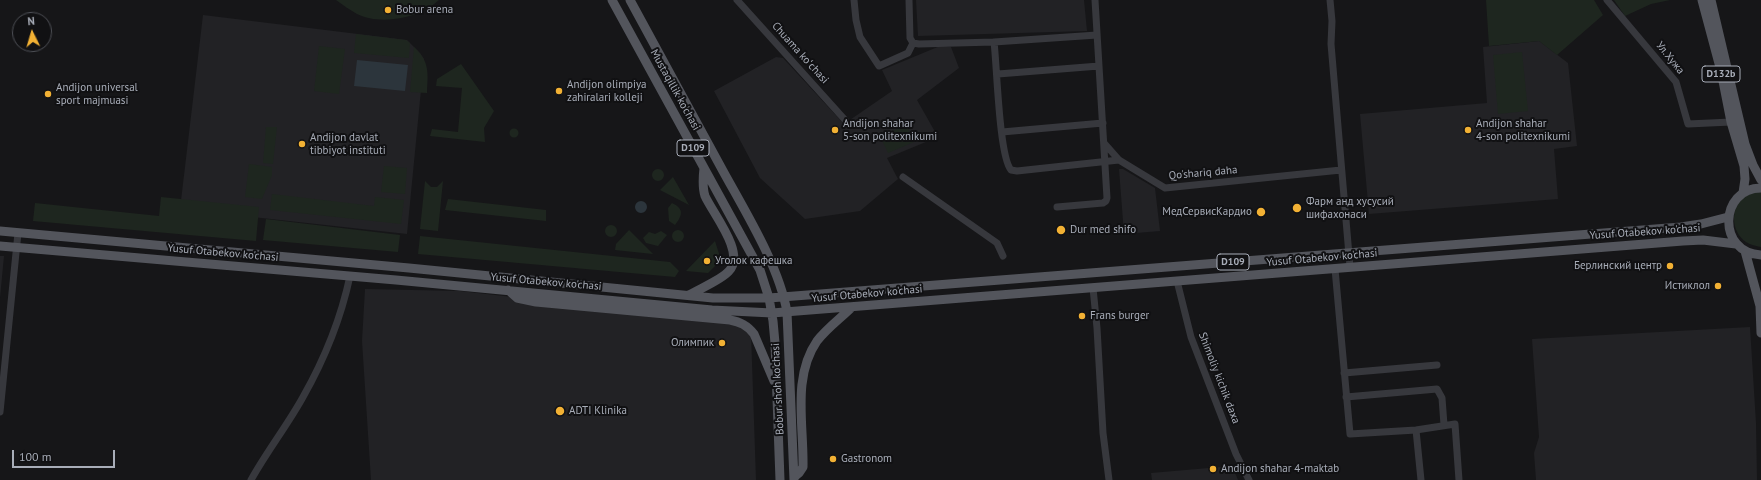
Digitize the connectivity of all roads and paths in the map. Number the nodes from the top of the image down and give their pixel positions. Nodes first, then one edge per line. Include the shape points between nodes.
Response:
1 (612, 0) edge
2 (630, 0) edge
3 (737, 0) edge
4 (854, 0) edge
5 (909, 0) edge
6 (1094, 0) edge
7 (1330, 0) edge
8 (1607, 0) edge
9 (1702, 0) edge
10 (1711, 0) edge
11 (1097, 35) junction
12 (994, 42) junction
13 (913, 43) junction
14 (1099, 66) junction
15 (1724, 70) junction
16 (998, 74) junction
17 (846, 120) dead end
18 (1731, 122) junction
19 (1103, 123) junction
20 (1002, 132) junction
21 (1104, 143) junction
22 (1119, 160) junction
23 (1104, 163) junction
24 (704, 168) junction
25 (1341, 170) junction
26 (903, 177) dead end
27 (1761, 180) edge
28 (1761, 188) edge
29 (1743, 193) junction
30 (1057, 207) dead end
31 (1728, 217) junction
32 (0, 231) edge
33 (18, 233) junction
34 (1736, 244) junction
35 (0, 246) edge
36 (16, 247) junction
37 (1745, 251) junction
38 (1349, 252) junction
39 (1003, 256) dead end
40 (1761, 256) edge
41 (1350, 267) junction
42 (1335, 269) junction
43 (350, 276) junction
44 (1177, 281) junction
45 (1093, 288) junction
46 (508, 290) junction
47 (689, 295) junction
48 (784, 297) junction
49 (769, 298) junction
50 (852, 307) junction
51 (787, 312) junction
52 (772, 313) junction
53 (1761, 333) edge
54 (1438, 365) dead end
55 (1344, 373) junction
56 (776, 385) junction
57 (1346, 397) junction
58 (0, 412) edge
59 (1444, 425) junction
60 (1416, 430) junction
61 (794, 479) edge
62 (252, 480) edge
63 (780, 480) edge
64 (1109, 480) edge
65 (1248, 480) edge
66 (1421, 480) edge
67 (1459, 480) edge

1 - 24 main road, Mustaqillik ko'chasi / D109
2 - 48 main road, Mustaqillik ko'chasi / D109 via 748,216
3 - 17 street, Chuama koʻchasi
4 - 13 street via 860,38 879,66 908,53
5 - 13 street via 910,38
6 - 11 street
7 - 25 street
8 - 18 street, Ул.Хужа via 1676,82 1688,124
9 - 15 main road, D132b
10 - 15 main road, D132b
11 - 12 street
11 - 14 street
12 - 13 street
12 - 16 street
14 - 16 street
14 - 19 street
15 - 18 main road, D132b
15 - 27 main road, D132b via 1745,144
16 - 20 street
18 - 29 main road, D132b via 1744,166
19 - 20 street
19 - 21 street
20 - 23 street via 1005,160 1011,170
21 - 22 street, Qo'shariq daha
21 - 23 street
22 - 23 street
22 - 25 street, Qo'shariq daha via 1165,188
23 - 30 street via 1106,201
24 - 47 main road via 705,195 730,242 734,263 728,273
24 - 49 main road, Mustaqillik ko'chasi / D109 via 760,270
25 - 38 street
26 - 39 street via 997,243
28 - 29 main road
29 - 31 main road
31 - 34 main road via 1730,231
31 - 38 main road, Yusuf Otabekov ko'chasi / D109 via 1681,227
32 - 33 main road, Yusuf Otabekov ko'chasi
33 - 36 street
33 - 47 main road, Yusuf Otabekov ko'chasi
34 - 37 main road
34 - 41 main road, Yusuf Otabekov ko'chasi / D109 via 1703,240 1683,241
35 - 36 main road, Yusuf Otabekov ko'chasi
36 - 43 main road, Yusuf Otabekov ko'chasi
36 - 58 street
37 - 40 main road
37 - 53 main road via 1760,306
38 - 41 street
38 - 48 main road, Yusuf Otabekov ko'chasi / D109
41 - 42 main road, Yusuf Otabekov ko'chasi / D109
42 - 44 main road, Yusuf Otabekov ko'chasi / D109
42 - 55 street
43 - 46 main road, Yusuf Otabekov ko'chasi
43 - 62 street via 333,332 303,397
44 - 45 main road, Yusuf Otabekov ko'chasi / D109
44 - 65 street, Shimoliy kichik daxa via 1191,337
45 - 50 main road, Yusuf Otabekov ko'chasi / D109
45 - 64 street via 1103,433
46 - 52 main road, Yusuf Otabekov ko'chasi via 712,310
46 - 56 main road via 517,298 536,302 740,322 754,334
47 - 49 main road, Yusuf Otabekov ko'chasi via 713,298
48 - 49 main road, Yusuf Otabekov ko'chasi
48 - 51 main road, Bobur shoh ko'chasi
49 - 52 main road, Bobur shoh ko'chasi / D109
50 - 51 main road, Yusuf Otabekov ko'chasi / D109
50 - 61 main road via 818,340 804,370 802,466
51 - 52 main road, Yusuf Otabekov ko'chasi / D109
51 - 61 main road, Bobur shoh ko'chasi
52 - 56 main road, Bobur shoh ko'chasi
54 - 55 street
55 - 57 street
56 - 63 main road, Bobur shoh ko'chasi
57 - 59 street via 1437,389 1442,398
57 - 60 street via 1350,434
59 - 60 street
59 - 67 street via 1455,424
60 - 66 street

